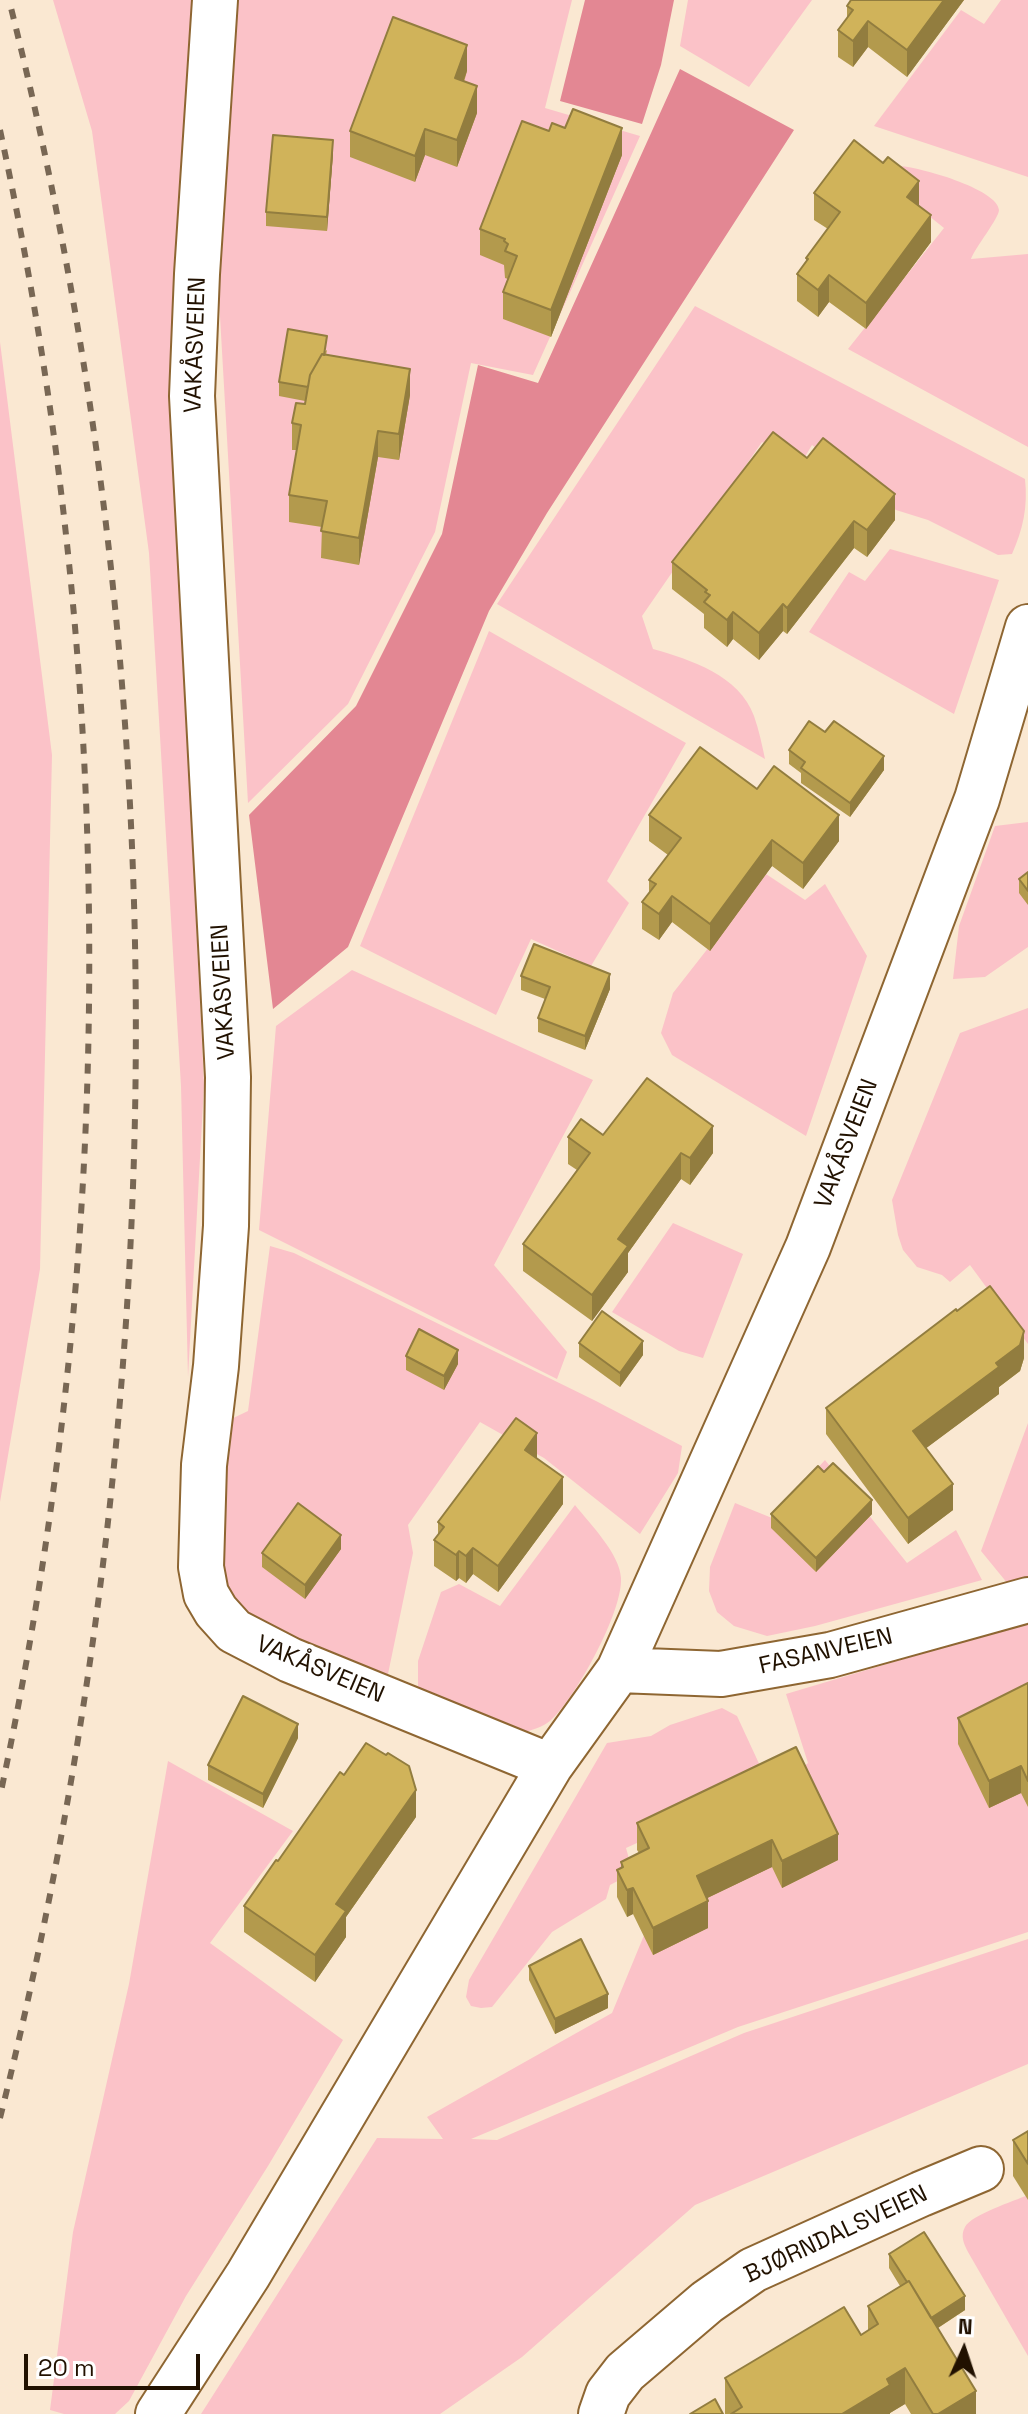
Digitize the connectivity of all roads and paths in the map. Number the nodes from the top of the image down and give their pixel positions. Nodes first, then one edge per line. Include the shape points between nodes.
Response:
1 (215, 0) edge
2 (1028, 627) edge
3 (1028, 1600) edge
4 (619, 1670) junction
5 (550, 1766) junction
6 (981, 2169) dead end
7 (158, 2414) edge
8 (601, 2414) edge

1 - 5 street, VAKÅSVEIEN via 192,396 228,1077 226,1226 204,1465 201,1567 206,1594 234,1631 276,1653
2 - 4 street, VAKÅSVEIEN via 977,799 808,1247
3 - 4 street, FASANVEIEN via 830,1655 721,1674
4 - 5 street, VAKÅSVEIEN
5 - 7 street, VAKÅSVEIEN via 248,2275
6 - 8 street, BJØRNDALSVEIEN via 753,2270 625,2372

